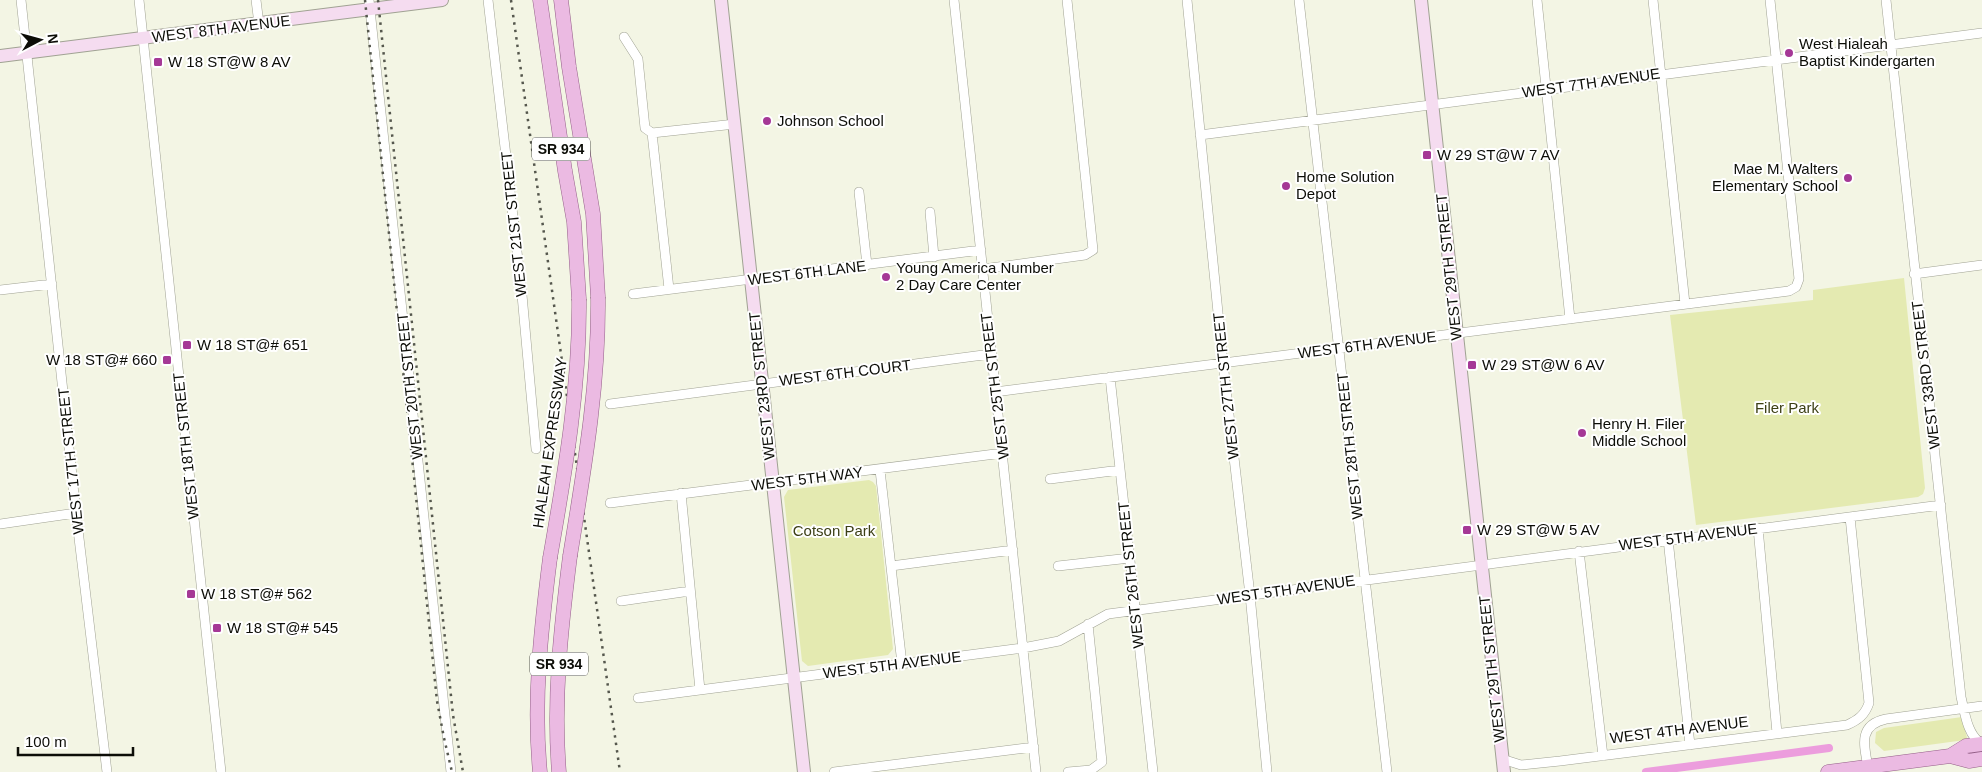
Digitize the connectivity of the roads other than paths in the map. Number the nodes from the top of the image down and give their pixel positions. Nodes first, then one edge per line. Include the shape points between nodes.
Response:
1 (21, 0) edge
2 (139, 0) edge
3 (256, 0) edge
4 (442, 0) edge
5 (488, 0) edge
6 (540, 0) edge
7 (561, 0) edge
8 (721, 0) edge
9 (954, 0) edge
10 (1067, 0) edge
11 (1187, 0) edge
12 (1299, 0) edge
13 (1421, 0) edge
14 (1537, 0) edge
15 (1653, 0) edge
16 (1770, 0) edge
17 (1886, 0) edge
18 (370, 5) edge
19 (259, 24) junction
20 (1982, 33) edge
21 (624, 37) dead end
22 (143, 38) junction
23 (1891, 44) junction
24 (27, 52) junction
25 (0, 56) edge
26 (1776, 59) junction
27 (1661, 74) junction
28 (1546, 89) junction
29 (1432, 104) junction
30 (1313, 120) junction
31 (735, 124) junction
32 (652, 133) junction
33 (1200, 135) junction
34 (859, 192) dead end
35 (930, 212) dead end
36 (981, 250) junction
37 (934, 257) junction
38 (867, 265) junction
39 (1982, 265) edge
40 (982, 269) junction
41 (1914, 274) junction
42 (751, 280) junction
43 (52, 284) junction
44 (669, 289) junction
45 (0, 290) edge
46 (633, 294) dead end
47 (1685, 304) junction
48 (1570, 319) junction
49 (1456, 334) junction
50 (1340, 349) junction
51 (991, 354) junction
52 (1223, 363) junction
53 (1110, 377) junction
54 (762, 384) junction
55 (995, 392) junction
56 (610, 404) dead end
57 (536, 448) dead end
58 (1003, 453) junction
59 (880, 470) junction
60 (1120, 470) junction
61 (1050, 479) dead end
62 (772, 483) junction
63 (681, 493) junction
64 (610, 502) dead end
65 (1941, 504) junction
66 (76, 513) junction
67 (1850, 517) junction
68 (0, 524) edge
69 (1758, 528) junction
70 (1668, 539) junction
71 (1013, 550) junction
72 (1579, 551) junction
73 (1130, 558) junction
74 (1481, 565) junction
75 (891, 566) junction
76 (1058, 566) dead end
77 (1364, 579) junction
78 (690, 591) junction
79 (1250, 594) junction
80 (621, 600) dead end
81 (1135, 610) junction
82 (1088, 624) junction
83 (1023, 648) junction
84 (902, 664) junction
85 (794, 678) junction
86 (700, 690) junction
87 (638, 698) dead end
88 (1982, 706) edge
89 (1964, 708) junction
90 (1777, 733) junction
91 (1982, 744) edge
92 (1690, 745) junction
93 (1034, 747) junction
94 (1603, 756) junction
95 (1950, 756) junction
96 (1982, 759) edge
97 (1503, 766) edge
98 (1869, 769) edge
99 (107, 772) edge
100 (221, 772) edge
101 (451, 772) edge
102 (540, 772) edge
103 (559, 772) edge
104 (804, 772) edge
105 (834, 772) edge
106 (1036, 772) edge
107 (1068, 772) edge
108 (1153, 772) edge
109 (1267, 772) edge
110 (1387, 772) edge
111 (1828, 772) edge

1 - 24 street, WEST 17TH STREET
2 - 22 street, WEST 18TH STREET
3 - 19 street
4 - 18 street, WEST 8TH AVENUE
5 - 57 street, WEST 21ST STREET
6 - 102 main road, HIALEAH EXPRESSWAY / SR 934, bridge via 574,222 579,299 578,368 550,558 538,680
7 - 103 main road, SR 934, bridge via 593,214 598,298 590,427 570,556 559,671
8 - 31 street, WEST 23RD STREET
9 - 36 street, WEST 25TH STREET
10 - 40 street via 1093,250 1085,255
11 - 33 street, WEST 27TH STREET
12 - 30 street, WEST 28TH STREET
13 - 29 street, WEST 29TH STREET
14 - 28 street
15 - 27 street
16 - 26 street
17 - 23 street, WEST 33RD STREET
18 - 19 street, WEST 8TH AVENUE
18 - 101 street, WEST 20TH STREET
19 - 22 street, WEST 8TH AVENUE
20 - 23 street, WEST 7TH AVENUE
21 - 32 street via 638,59 645,128
22 - 24 street, WEST 8TH AVENUE
22 - 100 street, WEST 18TH STREET
23 - 26 street, WEST 7TH AVENUE
23 - 41 street, WEST 33RD STREET
24 - 25 street, WEST 8TH AVENUE
24 - 43 street, WEST 17TH STREET
26 - 27 street, WEST 7TH AVENUE
26 - 47 street, WEST 6TH AVENUE via 1799,279 1796,287 1790,290
27 - 28 street, WEST 7TH AVENUE
27 - 47 street
28 - 29 street, WEST 7TH AVENUE
28 - 48 street
29 - 30 street, WEST 7TH AVENUE
29 - 49 street, WEST 29TH STREET
30 - 33 street, WEST 7TH AVENUE
30 - 50 street, WEST 28TH STREET
31 - 32 street
31 - 42 street, WEST 23RD STREET
32 - 44 street
33 - 52 street, WEST 27TH STREET
34 - 38 street
35 - 37 street
36 - 37 street, WEST 6TH LANE
36 - 40 street, WEST 25TH STREET
37 - 38 street, WEST 6TH LANE
38 - 42 street, WEST 6TH LANE
39 - 41 street
40 - 51 street, WEST 25TH STREET
41 - 65 street, WEST 33RD STREET
42 - 44 street, WEST 6TH LANE
42 - 54 street, WEST 23RD STREET
43 - 45 street
43 - 66 street, WEST 17TH STREET
44 - 46 street, WEST 6TH LANE
47 - 48 street, WEST 6TH AVENUE
48 - 49 street, WEST 6TH AVENUE
49 - 50 street, WEST 6TH AVENUE
49 - 74 street, WEST 29TH STREET
50 - 52 street, WEST 6TH AVENUE
50 - 77 street, WEST 28TH STREET
51 - 54 street, WEST 6TH COURT
51 - 55 street, WEST 25TH STREET
52 - 53 street, WEST 6TH AVENUE
52 - 79 street, WEST 27TH STREET
53 - 55 street, WEST 6TH AVENUE
53 - 60 street, WEST 26TH STREET
54 - 56 street, WEST 6TH COURT
54 - 62 street, WEST 23RD STREET
55 - 58 street, WEST 25TH STREET
58 - 59 street, WEST 5TH WAY
58 - 71 street, WEST 25TH STREET
59 - 62 street, WEST 5TH WAY
59 - 75 street
60 - 61 street
60 - 73 street, WEST 26TH STREET
62 - 63 street, WEST 5TH WAY
62 - 85 street, WEST 23RD STREET
63 - 64 street, WEST 5TH WAY
63 - 78 street
65 - 67 street, WEST 5TH AVENUE
65 - 89 street, WEST 33RD STREET
66 - 68 street
66 - 99 street, WEST 17TH STREET
67 - 69 street, WEST 5TH AVENUE
67 - 90 street, WEST 4TH AVENUE via 1868,703 1866,712 1847,725
69 - 70 street, WEST 5TH AVENUE
69 - 90 street
70 - 72 street, WEST 5TH AVENUE
70 - 92 street
71 - 75 street
71 - 83 street, WEST 25TH STREET
72 - 74 street, WEST 5TH AVENUE
72 - 94 street
73 - 76 street
73 - 81 street, WEST 26TH STREET
74 - 77 street, WEST 5TH AVENUE
74 - 97 street, WEST 29TH STREET
75 - 84 street
77 - 79 street, WEST 5TH AVENUE
77 - 110 street, WEST 28TH STREET
78 - 80 street
78 - 86 street
79 - 81 street, WEST 5TH AVENUE
79 - 109 street, WEST 27TH STREET
81 - 82 street, WEST 5TH AVENUE via 1108,614
81 - 108 street, WEST 26TH STREET
82 - 83 street, WEST 5TH AVENUE via 1059,641
82 - 107 street via 1102,762 1091,770
83 - 84 street, WEST 5TH AVENUE
83 - 93 street, WEST 25TH STREET
84 - 85 street, WEST 5TH AVENUE
85 - 86 street, WEST 5TH AVENUE
85 - 104 street, WEST 23RD STREET
86 - 87 street, WEST 5TH AVENUE
88 - 89 street
89 - 91 street, WEST 33RD STREET via 1970,732
89 - 98 street via 1886,719 1870,726 1864,736
90 - 92 street, WEST 4TH AVENUE
91 - 95 main road via 1966,746
92 - 94 street, WEST 4TH AVENUE
93 - 105 street
93 - 106 street, WEST 25TH STREET
94 - 97 street, WEST 4TH AVENUE
95 - 96 main road via 1969,761
95 - 98 main road
98 - 111 main road

